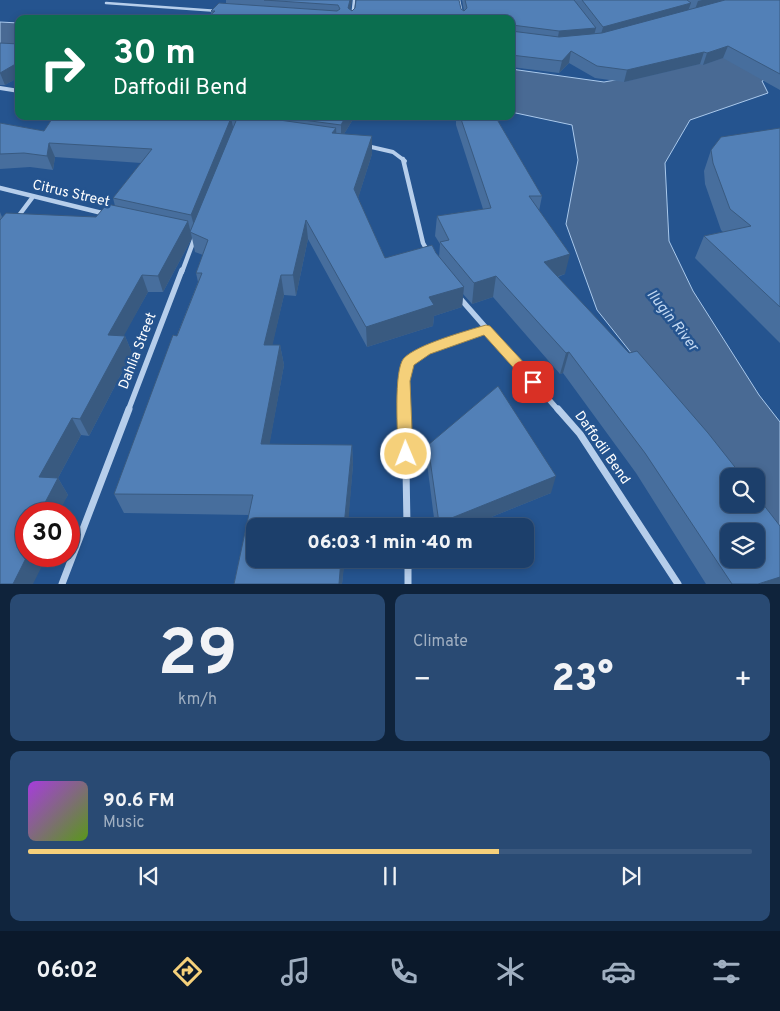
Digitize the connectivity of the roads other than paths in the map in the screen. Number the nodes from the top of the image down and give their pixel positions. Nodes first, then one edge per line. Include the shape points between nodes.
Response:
1 (110, 0) edge
2 (354, 0) edge
3 (459, 0) edge
4 (224, 11) edge
5 (352, 15) edge
6 (462, 15) edge
7 (0, 88) edge
8 (15, 90) edge
9 (361, 145) edge
10 (0, 188) edge
11 (32, 198) junction
12 (110, 215) edge
13 (11, 226) edge
14 (187, 232) edge
15 (433, 260) edge
16 (456, 292) edge
17 (486, 329) junction
18 (407, 518) edge
19 (408, 568) edge
20 (62, 584) edge
21 (408, 584) edge
22 (678, 584) edge

1 - 4 street via 106,3
2 - 5 street
3 - 6 street
7 - 8 street
9 - 15 street via 390,149 405,162 424,243
10 - 11 street, Citrus Street
11 - 12 street, Citrus Street
11 - 13 street
14 - 20 street, Dahlia Street via 196,234
16 - 17 street, Daffodil Bend
17 - 18 street via 426,351 409,362 404,381
17 - 22 street, Daffodil Bend via 580,434
19 - 21 street

